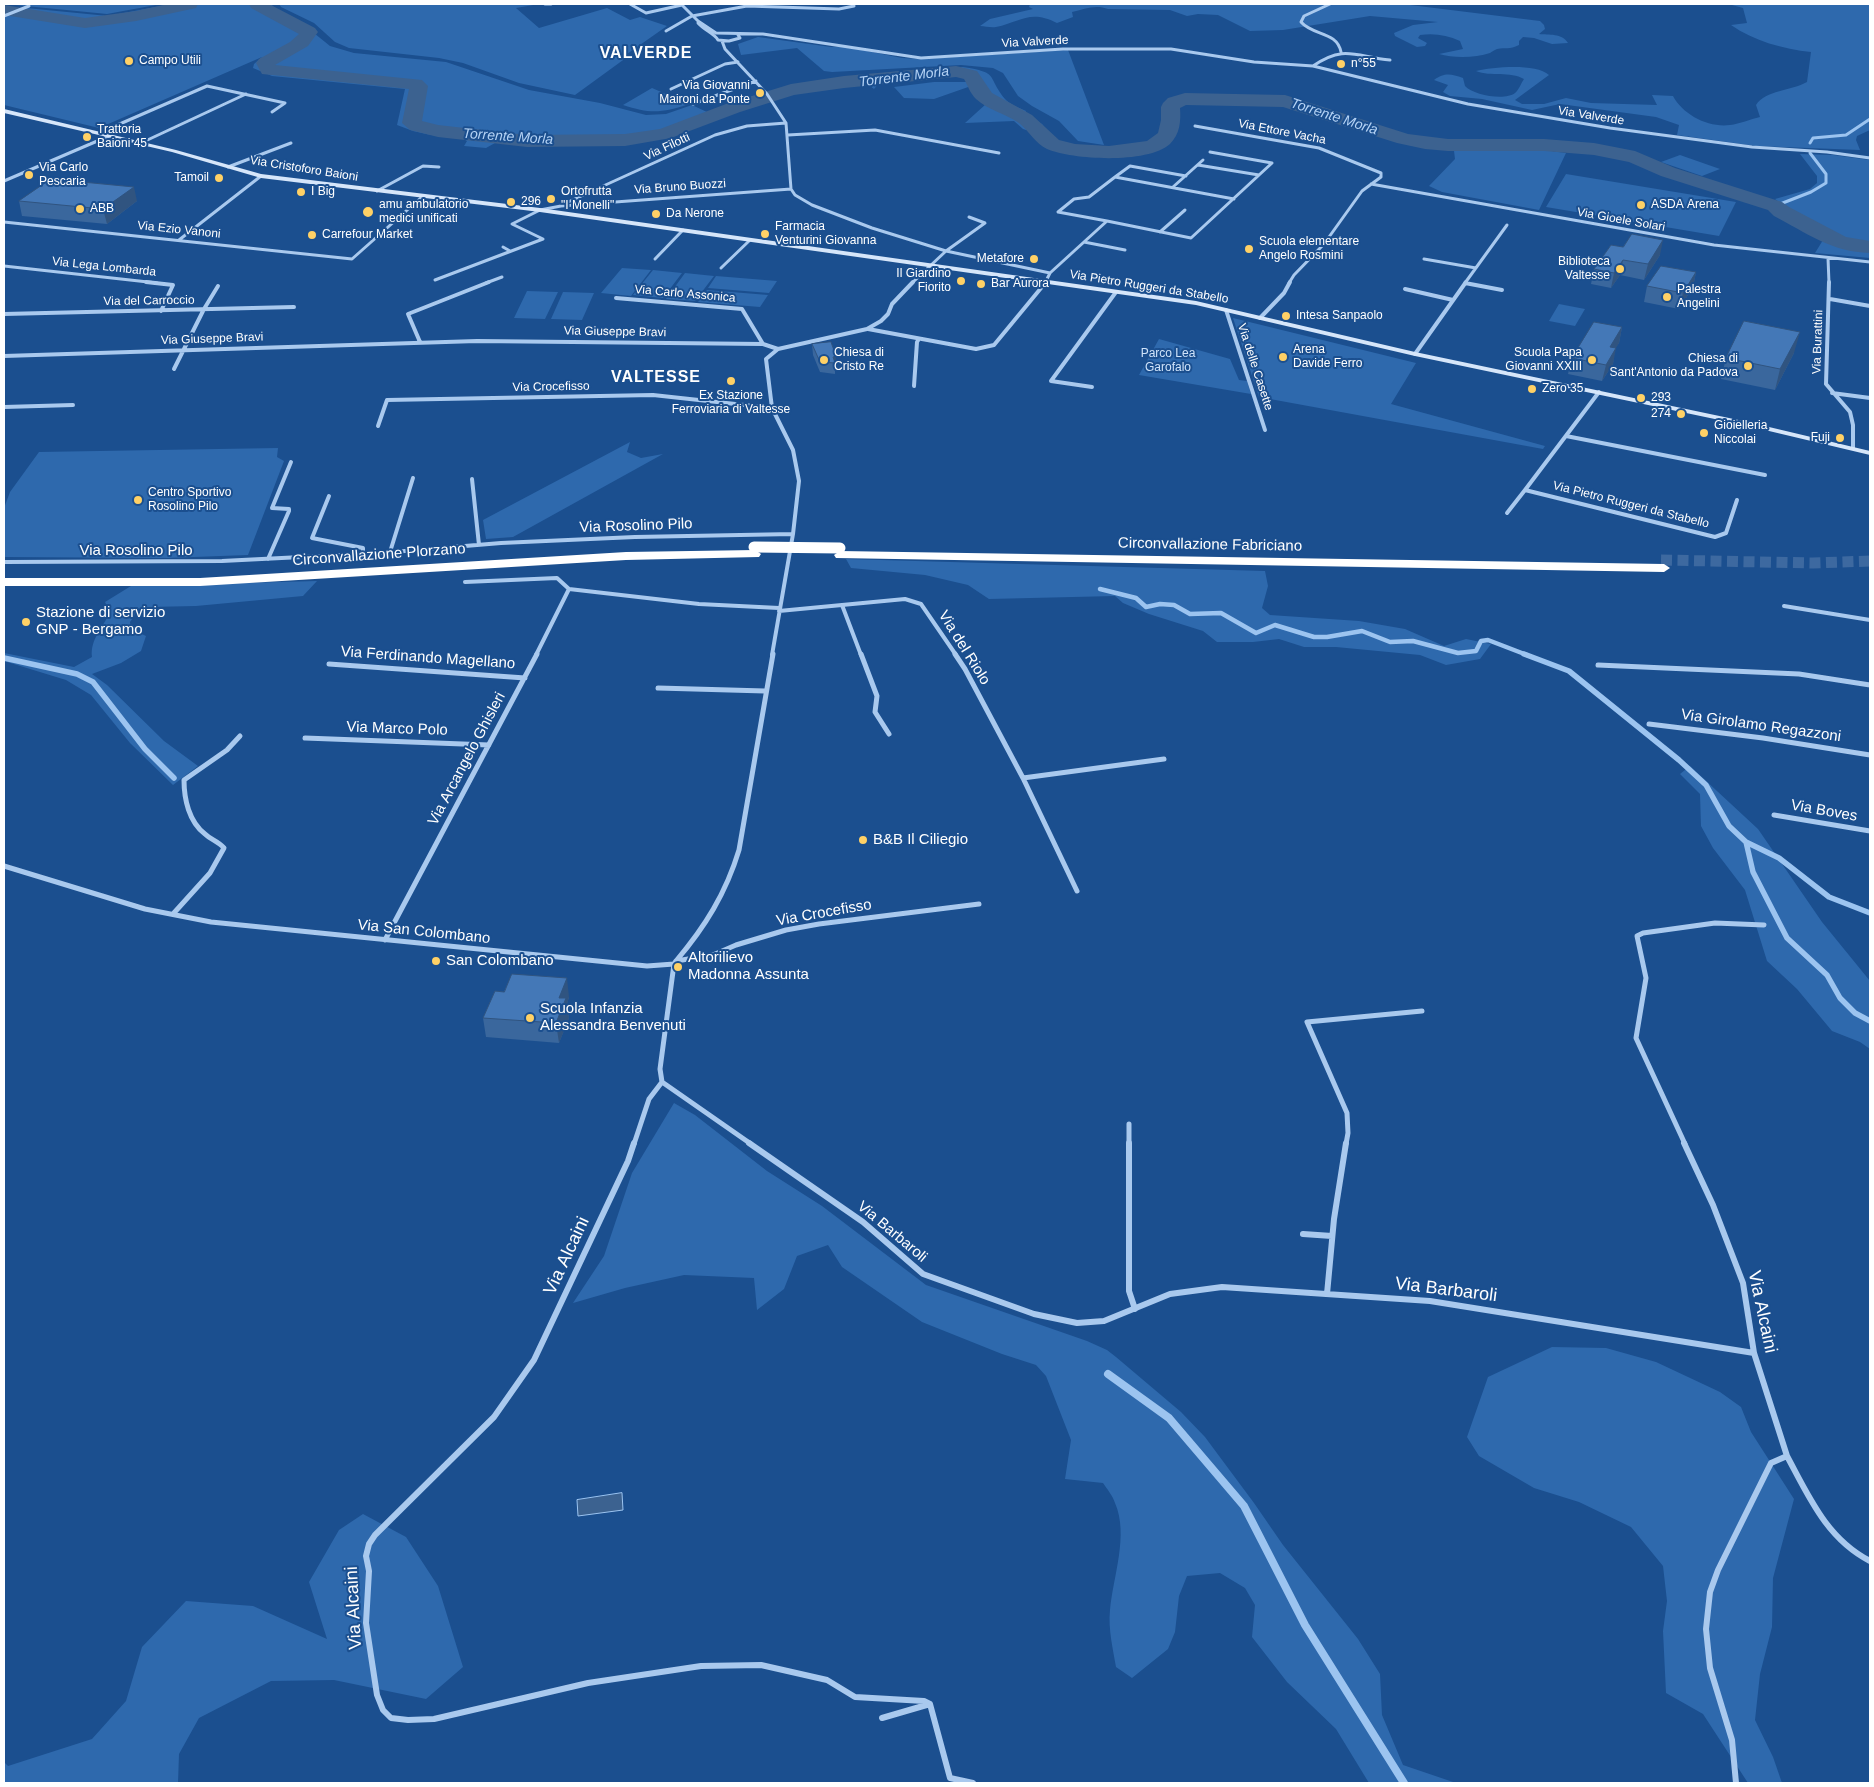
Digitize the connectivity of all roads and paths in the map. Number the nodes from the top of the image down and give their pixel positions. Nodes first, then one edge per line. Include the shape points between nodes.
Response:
1 (545, 4) edge
2 (550, 4) edge
3 (630, 4) edge
4 (682, 4) edge
5 (853, 4) edge
6 (1330, 4) edge
7 (29, 6) dead end
8 (5, 15) edge
9 (692, 16) junction
10 (698, 21) junction
11 (666, 30) dead end
12 (724, 34) junction
13 (716, 36) junction
14 (739, 36) junction
15 (722, 41) junction
16 (732, 41) junction
17 (725, 49) junction
18 (1340, 52) junction
19 (1390, 60) dead end
20 (738, 62) junction
21 (1313, 66) junction
22 (756, 81) junction
23 (671, 89) dead end
24 (246, 94) junction
25 (693, 104) dead end
26 (4, 110) edge
27 (272, 112) dead end
28 (786, 123) junction
29 (1195, 126) dead end
30 (99, 133) junction
31 (788, 135) junction
32 (109, 136) junction
33 (291, 142) dead end
34 (141, 143) junction
35 (1210, 152) dead end
36 (999, 153) dead end
37 (1870, 158) edge
38 (1203, 160) dead end
39 (1198, 165) junction
40 (228, 167) junction
41 (438, 167) dead end
42 (1259, 175) junction
43 (261, 176) junction
44 (1186, 176) junction
45 (1115, 177) junction
46 (4, 181) edge
47 (1371, 184) junction
48 (1173, 188) junction
49 (791, 189) junction
50 (377, 191) junction
51 (423, 196) junction
52 (1234, 199) junction
53 (561, 206) junction
54 (540, 210) junction
55 (1185, 210) dead end
56 (969, 218) dead end
57 (1107, 221) junction
58 (4, 222) edge
59 (1507, 226) dead end
60 (683, 230) junction
61 (1160, 232) junction
62 (179, 240) junction
63 (750, 240) junction
64 (1084, 242) junction
65 (503, 247) dead end
66 (1124, 250) dead end
67 (510, 251) junction
68 (946, 251) junction
69 (1828, 258) junction
70 (655, 259) dead end
71 (1424, 259) dead end
72 (1870, 262) edge
73 (4, 266) edge
74 (929, 266) junction
75 (721, 268) dead end
76 (1476, 268) junction
77 (1034, 271) junction
78 (1050, 273) junction
79 (502, 277) dead end
80 (435, 280) dead end
81 (1028, 280) junction
82 (1045, 282) junction
83 (1466, 283) junction
84 (218, 286) dead end
85 (1405, 290) dead end
86 (1502, 290) dead end
87 (1116, 292) junction
88 (616, 298) dead end
89 (1830, 299) junction
90 (1454, 300) junction
91 (1870, 306) edge
92 (294, 307) dead end
93 (204, 309) junction
94 (161, 310) junction
95 (1226, 310) junction
96 (4, 314) edge
97 (1260, 318) junction
98 (867, 328) junction
99 (919, 339) junction
100 (420, 342) junction
101 (763, 344) junction
102 (778, 349) junction
103 (183, 350) junction
104 (1415, 354) junction
105 (4, 356) edge
106 (174, 369) dead end
107 (914, 386) dead end
108 (1092, 387) dead end
109 (1598, 392) junction
110 (1832, 393) junction
111 (1870, 398) edge
112 (73, 406) dead end
113 (4, 407) edge
114 (772, 408) junction
115 (378, 426) dead end
116 (1265, 430) dead end
117 (1566, 436) junction
118 (1853, 448) junction
119 (1870, 453) edge
120 (291, 462) dead end
121 (1765, 475) dead end
122 (414, 478) dead end
123 (472, 480) dead end
124 (1525, 490) junction
125 (329, 496) dead end
126 (1737, 500) dead end
127 (1508, 513) dead end
128 (793, 534) junction
129 (479, 545) junction
130 (755, 550) junction
131 (390, 552) junction
132 (363, 554) junction
133 (268, 559) junction
134 (4, 562) edge
135 (1663, 564) tunnel mouth
136 (4, 574) edge
137 (4, 582) edge
138 (464, 582) dead end
139 (569, 589) junction
140 (842, 605) junction
141 (1784, 606) dead end
142 (779, 610) junction
143 (1870, 620) edge
144 (329, 664) dead end
145 (1598, 665) dead end
146 (525, 678) junction
147 (1870, 685) edge
148 (658, 688) dead end
149 (765, 691) junction
150 (1649, 724) dead end
151 (890, 734) dead end
152 (240, 736) dead end
153 (305, 738) dead end
154 (489, 745) junction
155 (1870, 755) edge
156 (1164, 759) dead end
157 (1023, 778) junction
158 (1774, 815) dead end
159 (1870, 831) edge
160 (4, 866) edge
161 (1077, 892) dead end
162 (979, 904) dead end
163 (173, 914) junction
164 (1764, 925) dead end
165 (385, 940) junction
166 (675, 962) junction
167 (1422, 1010) dead end
168 (662, 1082) junction
169 (1129, 1124) dead end
170 (1303, 1234) dead end
171 (1332, 1236) junction
172 (1327, 1294) junction
173 (1135, 1308) junction
174 (1754, 1353) junction
175 (1787, 1456) junction
176 (1870, 1561) edge
177 (930, 1704) junction
178 (882, 1718) dead end
179 (973, 1783) edge
180 (1736, 1783) edge

1 - 2 street
3 - 4 street via 646,13
4 - 9 street
5 - 9 street via 839,9 746,6
6 - 18 street via 1304,16 1301,22 1306,28 1338,42
7 - 8 street
9 - 10 street
9 - 11 street
10 - 12 street via 712,31
10 - 13 street via 705,31
12 - 13 street
12 - 14 street
13 - 15 street
14 - 16 street
14 - 21 street, Via Valverde via 759,34 921,58 1063,49 1156,48 1254,62
15 - 16 street
15 - 17 street
16 - 17 street
17 - 20 street
18 - 19 street
18 - 21 street
20 - 22 street
20 - 23 street via 726,64
21 - 37 street, Via Valverde via 1468,104 1610,128 1752,147
22 - 25 street
22 - 28 street
24 - 27 street via 286,102
24 - 30 street via 212,86 199,88
24 - 34 street
26 - 30 street, Via Cristoforo Baioni
28 - 31 street
28 - 53 street, Via Filotti via 747,126 716,134
29 - 47 street, Via Ettore Vacha via 1319,148 1379,172 1381,177
30 - 32 street, Via Cristoforo Baioni
31 - 36 street via 875,130
31 - 49 street
32 - 34 street, Via Cristoforo Baioni
32 - 46 street
33 - 40 street, Via Cristoforo Baioni
34 - 40 street, Via Cristoforo Baioni
35 - 42 street via 1272,163
38 - 39 street
39 - 42 street
39 - 44 street
40 - 43 street, Via Cristoforo Baioni
41 - 50 street, Via Cristoforo Baioni via 423,166
42 - 52 street
43 - 50 street, Via Cristoforo Baioni
43 - 62 street
44 - 45 street via 1130,166
44 - 48 street
45 - 48 street
45 - 57 street via 1089,197 1074,199 1058,212
47 - 69 street, Via Gioele Solari via 1714,245
47 - 97 street via 1294,276 1284,293
48 - 52 street
49 - 53 street, Via Bruno Buozzi
49 - 68 street via 812,205
50 - 51 street, Via Cristoforo Baioni
51 - 54 street, Via Cristoforo Baioni
51 - 62 street, Via Ezio Vanoni via 352,259
52 - 61 street via 1191,238
53 - 54 street, Via Bruno Buozzi
54 - 60 street, Via Pietro Ruggeri da Stabello
54 - 67 street, Via Bruno Buozzi via 512,224 543,239
55 - 61 street
56 - 68 street via 985,223
57 - 61 street
57 - 64 street
58 - 62 street, Via Ezio Vanoni
59 - 76 street
60 - 63 street, Via Pietro Ruggeri da Stabello
60 - 70 street
63 - 74 street, Via Pietro Ruggeri da Stabello
63 - 75 street
64 - 66 street
64 - 78 street
65 - 67 street
67 - 80 street
68 - 74 street
68 - 77 street
69 - 72 street, Via Gioele Solari
69 - 89 street, Via Burattini
71 - 76 street
73 - 94 street, Via Lega Lombarda via 173,285
74 - 81 street, Via Pietro Ruggeri da Stabello
74 - 98 street via 892,304 881,322
76 - 83 street
77 - 78 street
77 - 81 street
78 - 82 street
79 - 100 street via 408,314
81 - 82 street, Via Pietro Ruggeri da Stabello
82 - 87 street, Via Pietro Ruggeri da Stabello
82 - 99 street via 990,347 976,349
83 - 86 street
83 - 90 street
84 - 93 street
85 - 90 street
87 - 95 street, Via Pietro Ruggeri da Stabello
87 - 108 street via 1051,381
88 - 101 street, Via Carlo Assonica via 742,309
89 - 91 street
89 - 110 street, Via Burattini via 1826,384
90 - 104 street
92 - 93 street, Via del Carroccio
93 - 94 street, Via del Carroccio
93 - 103 street
94 - 96 street, Via del Carroccio
95 - 97 street, Via Pietro Ruggeri da Stabello
95 - 116 street, Via delle Casette
97 - 104 street, Via Pietro Ruggeri da Stabello
98 - 99 street
98 - 102 street
99 - 107 street via 916,342
100 - 101 street, Via Giuseppe Bravi
100 - 103 street, Via Giuseppe Bravi
101 - 102 street, Via Giuseppe Bravi
102 - 114 street via 766,359
103 - 105 street, Via Giuseppe Bravi
103 - 106 street
104 - 109 street, Via Pietro Ruggeri da Stabello
109 - 117 street, Via Pietro Ruggeri da Stabello
109 - 118 street, Via Pietro Ruggeri da Stabello
110 - 111 street
110 - 118 street, Via Burattini via 1850,412
112 - 113 street
114 - 115 street, Via Crocefisso via 652,395 387,400
114 - 128 street via 793,450 799,481
117 - 121 street
117 - 124 street, Via Pietro Ruggeri da Stabello
118 - 119 street, Via Pietro Ruggeri da Stabello
120 - 133 street via 272,508 289,511
122 - 131 street
123 - 129 street
124 - 126 street, Via Pietro Ruggeri da Stabello via 1714,537 1726,533
124 - 127 street, Via Pietro Ruggeri da Stabello
125 - 132 street via 312,538 363,548
128 - 129 street, Via Rosolino Pilo via 635,537
128 - 142 street
129 - 131 street, Via Rosolino Pilo
130 - 135 highway, Circonvallazione Fabriciano
130 - 136 highway, Circonvallazione Plorzano via 618,549 206,574
130 - 137 highway, Circonvallazione Plorzano via 200,582
131 - 132 street, Via Rosolino Pilo
132 - 133 street, Via Rosolino Pilo
133 - 134 street, Via Rosolino Pilo via 168,563
138 - 139 street via 557,578
139 - 142 street
139 - 146 street, Via Arcangelo Ghisleri
140 - 142 street, Via del Riolo
140 - 151 street via 877,696 875,712
140 - 157 street, Via del Riolo via 905,600 921,604 965,669
141 - 143 street
142 - 149 street
144 - 146 street, Via Ferdinando Magellano
145 - 147 street via 1799,674
146 - 154 street, Via Arcangelo Ghisleri
148 - 149 street
149 - 166 street via 732,878 705,928
150 - 155 street, Via Girolamo Regazzoni
152 - 163 street via 227,750 184,780 183,789 196,826 224,848 222,857
153 - 154 street, Via Marco Polo
154 - 165 street, Via Arcangelo Ghisleri
156 - 157 street
157 - 161 street, Via del Riolo
158 - 159 street, Via Boves
160 - 163 street, Via San Colombano via 145,909
162 - 166 street, Via Crocefisso via 786,930 713,955
163 - 165 street, Via San Colombano via 230,924
164 - 174 street, Via Alcaini via 1715,923 1637,936 1646,978 1636,1038 1713,1206 1743,1283
165 - 166 street, Via San Colombano via 647,966
166 - 168 street via 660,1069
167 - 171 street via 1307,1022 1347,1113 1348,1133
168 - 173 street, Via Barbaroli via 863,1222 923,1274 1034,1314 1076,1322 1104,1321
168 - 177 street, Via Alcaini via 649,1099 628,1160 534,1360 494,1417 369,1544 366,1556 366,1622 377,1695 383,1710 391,1718 434,1719 588,1683 701,1666 761,1665 827,1680 854,1697
169 - 173 street via 1129,1291
170 - 171 street
171 - 172 street
172 - 173 street, Via Barbaroli via 1222,1287 1170,1294
172 - 174 street, Via Barbaroli via 1430,1301
174 - 175 street, Via Alcaini
175 - 176 street, Via Alcaini via 1834,1536 1854,1554
175 - 180 street via 1771,1463 1710,1592 1706,1629 1710,1668 1732,1740
177 - 178 street
177 - 179 street via 950,1778

